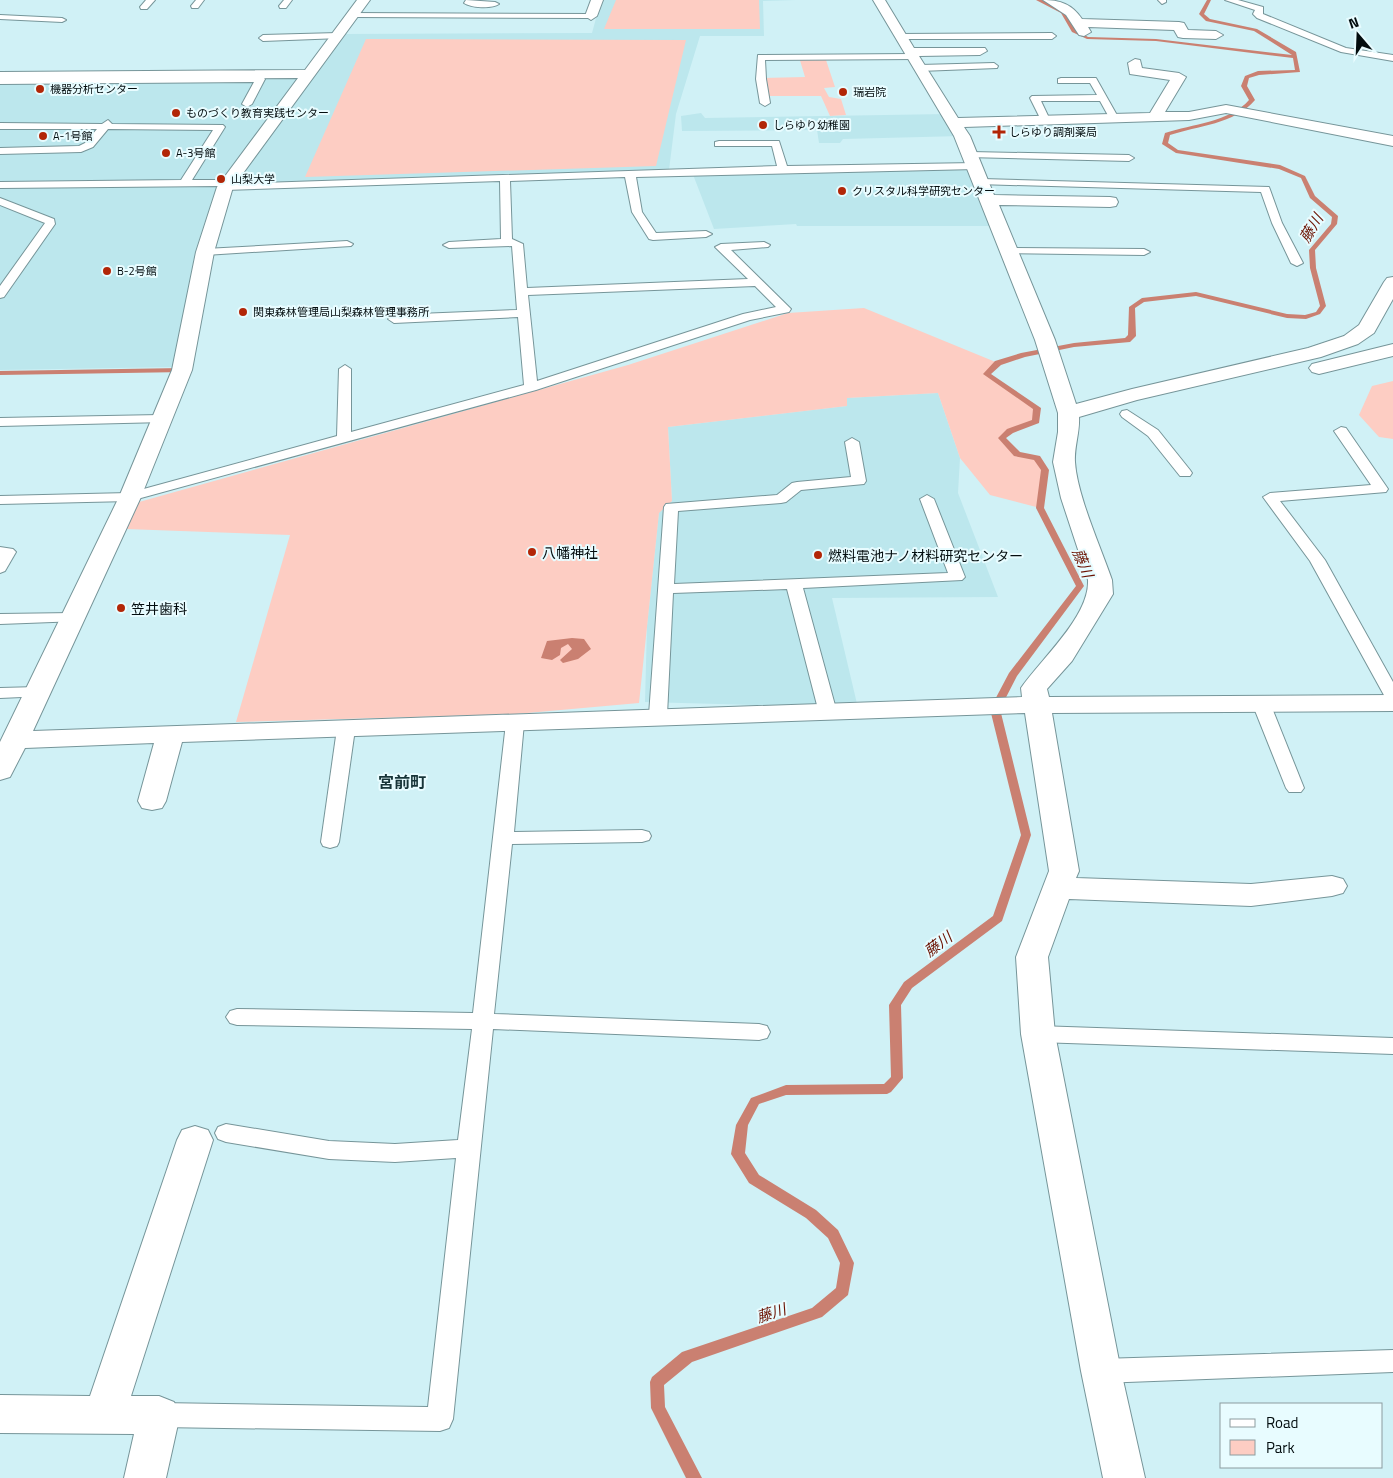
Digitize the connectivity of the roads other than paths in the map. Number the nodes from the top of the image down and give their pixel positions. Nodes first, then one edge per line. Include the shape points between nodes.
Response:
1 (151, 0) edge
2 (470, 0) edge
3 (879, 0) edge
4 (1049, 0) edge
5 (1229, 0) edge
6 (501, 4) dead end
7 (144, 7) dead end
8 (592, 7) edge
9 (359, 8) edge
10 (0, 17) edge
11 (62, 20) dead end
12 (1216, 35) dead end
13 (338, 36) junction
14 (1052, 36) dead end
15 (900, 37) junction
16 (263, 38) dead end
17 (980, 51) dead end
18 (1393, 58) edge
19 (914, 59) junction
20 (1135, 62) dead end
21 (994, 66) dead end
22 (309, 74) junction
23 (5, 78) edge
24 (0, 81) edge
25 (1061, 81) dead end
26 (0, 91) edge
27 (1102, 98) junction
28 (765, 103) dead end
29 (246, 104) dead end
30 (1156, 115) junction
31 (1113, 117) junction
32 (1045, 120) junction
33 (955, 123) junction
34 (106, 125) junction
35 (0, 126) edge
36 (719, 144) dead end
37 (1390, 146) edge
38 (0, 151) edge
39 (1129, 158) dead end
40 (973, 160) junction
41 (783, 169) junction
42 (630, 174) junction
43 (504, 179) junction
44 (982, 182) junction
45 (184, 184) junction
46 (0, 185) edge
47 (226, 185) junction
48 (989, 200) junction
49 (0, 201) edge
50 (1110, 202) dead end
51 (706, 234) dead end
52 (510, 242) junction
53 (347, 244) dead end
54 (764, 244) dead end
55 (449, 245) dead end
56 (1009, 251) junction
57 (204, 252) junction
58 (1144, 252) dead end
59 (1297, 263) dead end
60 (758, 282) junction
61 (1393, 282) edge
62 (521, 292) junction
63 (0, 294) edge
64 (522, 313) junction
65 (394, 318) dead end
66 (1393, 350) edge
67 (345, 369) dead end
68 (531, 387) junction
69 (1127, 414) junction
70 (160, 419) junction
71 (0, 422) edge
72 (1068, 423) junction
73 (1341, 431) dead end
74 (344, 439) junction
75 (852, 442) dead end
76 (1185, 473) dead end
77 (130, 497) junction
78 (927, 499) dead end
79 (0, 500) edge
80 (0, 552) edge
81 (0, 568) edge
82 (794, 584) junction
83 (668, 589) junction
84 (73, 618) junction
85 (0, 619) edge
86 (38, 692) junction
87 (0, 693) edge
88 (1393, 697) edge
89 (1261, 703) junction
90 (1393, 703) edge
91 (1028, 704) junction
92 (826, 709) junction
93 (658, 715) junction
94 (515, 723) junction
95 (346, 729) junction
96 (170, 735) junction
97 (16, 740) junction
98 (0, 771) edge
99 (1295, 788) dead end
100 (152, 801) dead end
101 (642, 836) dead end
102 (505, 838) junction
103 (330, 842) dead end
104 (1332, 886) dead end
105 (1057, 888) junction
106 (237, 1017) dead end
107 (484, 1021) junction
108 (759, 1032) dead end
109 (1038, 1034) junction
110 (1393, 1046) edge
111 (210, 1136) joint
112 (469, 1148) junction
113 (1393, 1361) edge
114 (1100, 1371) junction
115 (0, 1414) edge
116 (104, 1415) junction
117 (159, 1415) junction
118 (145, 1478) edge
119 (1124, 1478) edge

1 - 7 lane
2 - 6 lane via 468,3
3 - 15 street
4 - 12 street via 1070,12 1081,28 1179,26 1183,34
5 - 18 lane via 1260,10 1260,16 1344,50
8 - 9 lane
9 - 13 street
10 - 11 lane via 29,23
13 - 16 lane
13 - 22 street
14 - 15 lane
15 - 19 street
17 - 19 street
19 - 21 lane
19 - 28 lane via 761,57
19 - 33 street
20 - 30 street via 1135,71 1184,71
22 - 23 street
22 - 47 street
23 - 24 lane
23 - 26 lane
23 - 29 lane via 260,80
25 - 27 lane via 1093,80
27 - 31 lane
27 - 32 lane via 1034,98
30 - 31 street
30 - 37 street via 1196,115 1226,109
31 - 32 street
32 - 33 street
33 - 40 street
34 - 35 lane
34 - 38 lane via 89,145 80,150
34 - 45 lane via 220,127
36 - 41 lane via 776,143
39 - 40 lane
40 - 41 lane
40 - 44 street
41 - 42 lane
42 - 43 lane
42 - 51 lane via 636,212 653,237
43 - 47 lane
43 - 52 lane via 507,240
44 - 48 street
44 - 59 lane via 1265,189
45 - 46 lane
45 - 47 lane
47 - 57 street
48 - 50 street
48 - 56 street
49 - 63 lane via 50,221
52 - 55 lane
52 - 62 lane via 517,244
53 - 57 lane
54 - 60 lane via 721,247
56 - 58 lane
56 - 72 street via 1046,347
57 - 70 street via 184,363
60 - 62 lane
60 - 68 lane via 785,309 747,317
61 - 72 street via 1367,329 1351,340 1314,353 1132,395
62 - 64 lane
64 - 65 lane
64 - 68 lane
66 - 69 street
67 - 74 lane
68 - 74 lane
69 - 72 street
69 - 76 lane via 1153,433
70 - 71 lane
70 - 77 street
72 - 91 street via 1064,462 1073,501 1100,580 1101,594 1063,656 1034,688
73 - 88 lane via 1381,488 1270,498 1317,560
74 - 77 lane
75 - 83 lane via 859,481 797,486 781,498 671,507
77 - 79 lane
77 - 84 street
78 - 82 lane via 957,577
80 - 81 lane via 8,552
82 - 83 lane
82 - 92 lane
83 - 93 lane
84 - 85 lane
84 - 86 street
86 - 87 lane
86 - 97 street
89 - 90 street
89 - 91 street
89 - 99 lane
91 - 92 street
91 - 105 street via 1064,871
92 - 93 street
93 - 94 street
94 - 95 street
94 - 102 lane
95 - 96 street
95 - 103 lane
96 - 97 street
96 - 100 street
97 - 98 street
101 - 102 lane
102 - 107 lane
104 - 105 street via 1251,895
105 - 109 street via 1032,957
106 - 107 lane
107 - 108 lane
107 - 112 lane
109 - 110 lane
109 - 114 street
111 - 112 lane via 329,1150 395,1153
111 - 116 street
112 - 117 lane via 452,1283 440,1419
113 - 114 lane
114 - 119 street
115 - 116 street
116 - 117 street
117 - 118 street

